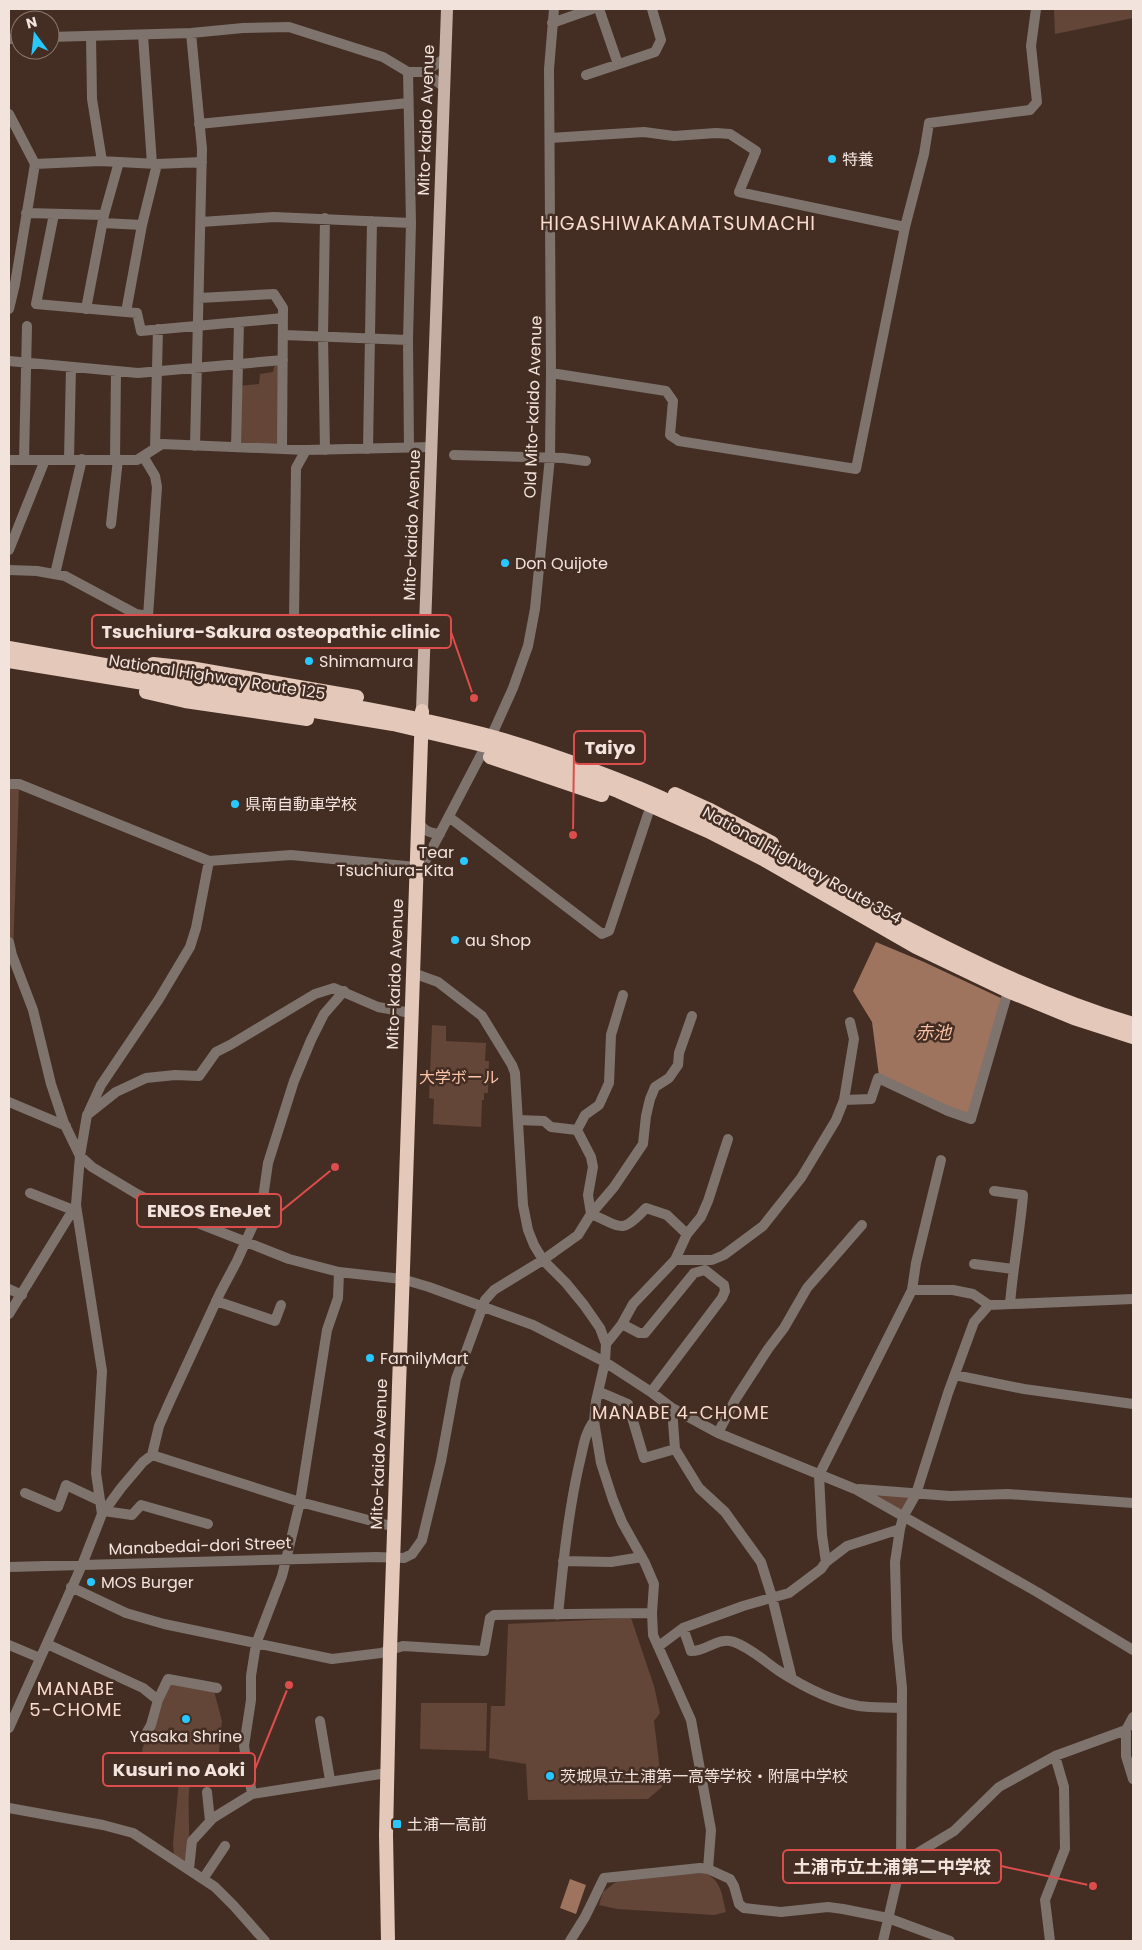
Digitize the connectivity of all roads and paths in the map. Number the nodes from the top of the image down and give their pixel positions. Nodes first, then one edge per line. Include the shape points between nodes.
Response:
1 (447, 9) edge
2 (554, 9) edge
3 (592, 9) edge
4 (599, 9) edge
5 (652, 9) edge
6 (1036, 9) edge
7 (552, 23) junction
8 (191, 34) junction
9 (143, 35) junction
10 (91, 36) junction
11 (60, 38) edge
12 (445, 58) junction
13 (618, 64) junction
14 (408, 72) junction
15 (425, 72) junction
16 (586, 75) dead end
17 (444, 87) junction
18 (408, 103) junction
19 (9, 114) edge
20 (199, 124) junction
21 (550, 138) junction
22 (102, 161) junction
23 (119, 162) junction
24 (202, 162) junction
25 (35, 164) junction
26 (154, 164) junction
27 (26, 213) junction
28 (54, 214) junction
29 (325, 218) junction
30 (104, 219) junction
31 (372, 221) junction
32 (202, 222) junction
33 (411, 223) junction
34 (142, 225) junction
35 (905, 227) junction
36 (14, 259) edge
37 (199, 298) junction
38 (86, 308) junction
39 (9, 309) edge
40 (126, 312) junction
41 (283, 318) junction
42 (239, 322) junction
43 (198, 325) junction
44 (27, 326) dead end
45 (158, 329) junction
46 (284, 335) junction
47 (323, 336) junction
48 (369, 338) junction
49 (408, 340) junction
50 (283, 360) junction
51 (9, 361) edge
52 (26, 363) junction
53 (238, 364) junction
54 (71, 367) junction
55 (196, 368) junction
56 (116, 371) junction
57 (157, 371) junction
58 (551, 373) junction
59 (195, 446) junction
60 (236, 447) junction
61 (432, 447) junction
62 (155, 448) junction
63 (409, 448) junction
64 (282, 449) junction
65 (368, 449) junction
66 (306, 450) junction
67 (325, 450) junction
68 (143, 456) junction
69 (454, 456) dead end
70 (550, 458) junction
71 (69, 459) junction
72 (82, 459) junction
73 (116, 459) junction
74 (9, 460) edge
75 (24, 460) junction
76 (45, 460) junction
77 (586, 461) dead end
78 (111, 524) dead end
79 (9, 550) edge
80 (9, 570) edge
81 (55, 574) junction
82 (294, 619) dead end
83 (10, 655) edge
84 (420, 725) junction
85 (495, 728) junction
86 (482, 754) junction
87 (9, 784) edge
88 (648, 814) junction
89 (450, 817) junction
90 (418, 821) junction
91 (440, 834) junction
92 (209, 861) junction
93 (416, 867) junction
94 (918, 941) junction
95 (9, 942) edge
96 (10, 956) edge
97 (413, 973) junction
98 (344, 991) junction
99 (1008, 991) junction
100 (623, 995) dead end
101 (411, 1013) junction
102 (692, 1016) dead end
103 (850, 1022) dead end
104 (1133, 1024) edge
105 (1133, 1037) edge
106 (844, 1100) junction
107 (9, 1102) edge
108 (87, 1115) junction
109 (518, 1120) junction
110 (66, 1126) junction
111 (577, 1130) junction
112 (728, 1139) dead end
113 (80, 1156) junction
114 (941, 1160) dead end
115 (994, 1191) dead end
116 (30, 1192) dead end
117 (74, 1208) junction
118 (591, 1214) junction
119 (862, 1225) dead end
120 (687, 1234) junction
121 (246, 1242) junction
122 (543, 1260) junction
123 (675, 1260) junction
124 (974, 1264) dead end
125 (1013, 1269) junction
126 (339, 1272) junction
127 (402, 1280) junction
128 (9, 1289) edge
129 (912, 1290) junction
130 (22, 1295) junction
131 (1133, 1299) edge
132 (216, 1300) junction
133 (1010, 1304) junction
134 (281, 1305) dead end
135 (988, 1305) junction
136 (481, 1308) junction
137 (9, 1314) edge
138 (622, 1324) junction
139 (606, 1344) junction
140 (605, 1362) junction
141 (955, 1375) junction
142 (600, 1392) junction
143 (651, 1392) junction
144 (1133, 1404) edge
145 (672, 1408) junction
146 (594, 1421) junction
147 (718, 1434) junction
148 (675, 1449) junction
149 (152, 1455) junction
150 (819, 1475) junction
151 (855, 1489) junction
152 (24, 1493) dead end
153 (916, 1494) junction
154 (100, 1501) junction
155 (300, 1502) junction
156 (1133, 1503) edge
157 (103, 1512) junction
158 (903, 1517) junction
159 (208, 1524) dead end
160 (395, 1527) junction
161 (900, 1529) junction
162 (642, 1557) junction
163 (393, 1558) junction
164 (285, 1559) junction
165 (563, 1561) junction
166 (826, 1562) junction
167 (82, 1565) junction
168 (9, 1567) edge
169 (71, 1587) junction
170 (772, 1597) junction
171 (652, 1613) junction
172 (558, 1615) junction
173 (683, 1628) junction
174 (47, 1644) junction
175 (256, 1644) junction
176 (9, 1645) edge
177 (659, 1646) junction
178 (390, 1650) junction
179 (1133, 1650) edge
180 (40, 1658) junction
181 (792, 1679) junction
182 (217, 1688) dead end
183 (158, 1700) junction
184 (901, 1708) junction
185 (1133, 1717) edge
186 (320, 1721) dead end
187 (9, 1728) edge
188 (1126, 1730) junction
189 (146, 1732) dead end
190 (1055, 1756) junction
191 (1130, 1757) edge
192 (386, 1772) junction
193 (1133, 1778) edge
194 (330, 1780) junction
195 (207, 1792) dead end
196 (252, 1794) junction
197 (9, 1808) edge
198 (210, 1822) junction
199 (225, 1846) dead end
200 (901, 1863) junction
201 (189, 1869) junction
202 (708, 1869) junction
203 (203, 1879) junction
204 (888, 1918) junction
205 (265, 1941) edge
206 (388, 1941) edge
207 (570, 1941) edge
208 (882, 1941) edge
209 (950, 1941) edge
210 (1050, 1941) edge

1 - 12 main road, Mito-kaido Avenue
2 - 7 street, Old Mito-kaido Avenue
3 - 7 street
4 - 13 street
5 - 13 street via 661,40 655,52
6 - 35 street via 1030,46 1037,102 1034,107 929,123
7 - 21 street, Old Mito-kaido Avenue
8 - 9 street
8 - 14 street via 243,28 289,28 383,58
8 - 20 street
9 - 10 street
9 - 26 street
10 - 11 street
10 - 22 street via 92,99
12 - 15 street
12 - 17 main road, Mito-kaido Avenue
13 - 16 street
14 - 15 street
14 - 18 street
15 - 17 street
17 - 61 main road, Mito-kaido Avenue
18 - 20 street
18 - 33 street
19 - 25 street
20 - 24 street
21 - 35 street via 644,132 674,136 730,134 756,151 739,192
21 - 58 street, Old Mito-kaido Avenue
22 - 23 street
22 - 25 street
23 - 26 street
23 - 30 street
24 - 26 street
24 - 32 street
25 - 27 street
26 - 34 street
27 - 28 street
27 - 36 street
28 - 30 street
28 - 38 street via 36,304
29 - 31 street
29 - 32 street via 274,216
29 - 47 street
30 - 34 street
30 - 38 street
31 - 33 street
31 - 48 street
32 - 37 street
33 - 49 street
34 - 40 street
35 - 58 street via 856,469 679,441 670,436 673,401 666,391
36 - 39 street
37 - 41 street via 274,294 283,308
37 - 43 street
38 - 40 street
40 - 45 street via 137,313 141,331
41 - 42 street
41 - 46 street
42 - 43 street
42 - 53 street
43 - 45 street
43 - 55 street
44 - 52 street
45 - 57 street
46 - 47 street
46 - 50 street
47 - 48 street
47 - 67 street
48 - 49 street
48 - 65 street
49 - 63 street
50 - 53 street
50 - 64 street
51 - 52 street
52 - 54 street
52 - 75 street
53 - 55 street
53 - 60 street
54 - 56 street
54 - 71 street
55 - 57 street
55 - 59 street
56 - 57 street
56 - 73 street
57 - 62 street
58 - 70 street, Old Mito-kaido Avenue
59 - 60 street
59 - 62 street via 162,444
60 - 64 street
61 - 63 street
61 - 84 main road, Mito-kaido Avenue
62 - 68 street
63 - 65 street
64 - 66 street
65 - 67 street
66 - 67 street
66 - 82 street via 296,468
68 - 73 street via 137,460
68 - 81 street via 155,476 157,488 148,616 136,614 71,578
69 - 70 street
70 - 77 street
70 - 85 street, Old Mito-kaido Avenue via 535,609 528,646
71 - 72 street
71 - 76 street
72 - 73 street
72 - 81 street
73 - 78 street
74 - 75 street
75 - 76 street
76 - 79 street
80 - 81 street
83 - 84 highway, National Highway Route 125
83 - 84 highway via 185,701 327,722
83 - 84 highway via 190,668 332,692
84 - 85 highway
84 - 86 highway
84 - 90 highway, Mito-kaido Avenue
84 - 94 highway, National Highway Route 354 via 502,740 567,766 717,836
85 - 86 street, Old Mito-kaido Avenue
85 - 94 highway via 626,773 708,809 860,895
86 - 88 highway
86 - 89 street, Old Mito-kaido Avenue
87 - 92 street via 19,784
88 - 89 street via 609,931 602,934
88 - 94 highway via 760,868 847,919
89 - 91 street, Old Mito-kaido Avenue
90 - 91 street via 426,831
90 - 93 highway, Mito-kaido Avenue
91 - 93 street, Old Mito-kaido Avenue via 426,860
92 - 93 street via 291,855
92 - 108 street via 190,947 101,1085
93 - 97 highway, Mito-kaido Avenue
94 - 99 highway, National Highway Route 354
94 - 104 highway, National Highway Route 354 via 1074,1005
95 - 96 street
96 - 110 street via 33,1010 51,1084
97 - 101 highway, Mito-kaido Avenue
97 - 109 street via 438,982 487,1021 515,1073
98 - 101 street via 378,1007
98 - 108 street via 334,988 316,994 216,1052 199,1076 146,1078 116,1092
98 - 121 street via 324,1014 310,1040 268,1163 262,1205
99 - 105 highway, National Highway Route 354 via 1074,1018
99 - 106 street via 971,1119 878,1078 871,1099
100 - 111 street via 611,1035 609,1083 599,1104 585,1115
101 - 127 highway, Mito-kaido Avenue
102 - 118 street via 678,1065 669,1078 655,1087 650,1099 643,1144
103 - 106 street via 854,1039
106 - 123 street via 836,1120 801,1178 763,1226 712,1260
107 - 110 street
108 - 113 street
109 - 111 street via 544,1121 551,1127
109 - 122 street via 523,1205 528,1230
110 - 113 street
111 - 118 street via 593,1167 588,1195
112 - 120 street via 708,1202
113 - 117 street
113 - 121 street via 92,1168 137,1194 184,1218
114 - 129 street
115 - 125 street via 1023,1194
116 - 117 street
117 - 130 street
117 - 154 street via 102,1371 96,1474
118 - 120 street via 621,1227 631,1224 646,1208 667,1216
118 - 122 street via 578,1235
119 - 147 street via 807,1288 735,1400
120 - 123 street
121 - 126 street via 289,1259
121 - 132 street
122 - 136 street via 494,1290
122 - 139 street via 584,1305 600,1328
123 - 138 street via 633,1304
124 - 125 street
125 - 133 street
126 - 127 street
126 - 155 street via 338,1298 327,1330
127 - 136 street
127 - 160 highway, Mito-kaido Avenue
128 - 130 street
129 - 135 street via 953,1290 973,1294
129 - 150 street
130 - 137 street
131 - 133 street
132 - 134 street via 275,1321
132 - 149 street via 158,1426
133 - 135 street
135 - 141 street via 974,1322
136 - 140 street via 533,1325
136 - 163 street via 456,1379 422,1540 412,1554
138 - 139 street
138 - 143 street via 645,1333 694,1273 705,1270 724,1285 722,1298
139 - 140 street
140 - 142 street
140 - 143 street
141 - 144 street via 1024,1389
141 - 153 street
142 - 146 street
142 - 148 street via 628,1404 644,1458
143 - 145 street
145 - 147 street
145 - 148 street
146 - 162 street via 601,1463 612,1500
146 - 165 street via 583,1445
147 - 150 street
148 - 170 street via 699,1488 725,1512 761,1562
149 - 155 street
149 - 157 street
150 - 151 street
150 - 166 street
151 - 153 street
151 - 158 street
152 - 154 street via 58,1507 66,1485
153 - 156 street via 1008,1494
153 - 158 street
154 - 157 street
155 - 160 street
155 - 164 street
157 - 159 street via 132,1515 141,1505
157 - 167 street
158 - 161 street
158 - 179 street
160 - 163 highway, Mito-kaido Avenue
161 - 166 street via 847,1546
161 - 184 street via 895,1562
162 - 165 street via 611,1562
162 - 171 street via 654,1584
163 - 164 street, Manabedai-dori Street
163 - 178 highway, Mito-kaido Avenue
164 - 167 street, Manabedai-dori Street
164 - 175 street via 282,1576
165 - 172 street
166 - 170 street via 789,1593
167 - 168 street, Manabedai-dori Street
167 - 169 street
169 - 174 street
169 - 175 street via 126,1613
170 - 173 street
170 - 181 street
171 - 172 street
171 - 177 street via 653,1635
172 - 178 street via 494,1615 490,1618 484,1652 403,1646
173 - 177 street
173 - 181 street via 691,1651 715,1642 733,1641
174 - 180 street
174 - 183 street via 143,1688
175 - 178 street via 332,1659
175 - 196 street via 244,1746
176 - 180 street
177 - 202 street via 692,1720 711,1830
178 - 192 highway, Mito-kaido Avenue
180 - 187 street
181 - 184 street via 820,1695 847,1703
182 - 183 street via 168,1679
183 - 189 street
184 - 200 street
185 - 188 street
186 - 194 street
188 - 190 street
188 - 191 street
190 - 200 street via 999,1787 954,1831
190 - 210 street via 1064,1787 1065,1849 1045,1900
191 - 193 street
192 - 194 street
192 - 206 highway, Mito-kaido Avenue
194 - 196 street
195 - 198 street
196 - 198 street
197 - 201 street via 120,1829 141,1838
198 - 201 street via 192,1841
199 - 203 street
200 - 204 street
201 - 203 street
202 - 204 street via 730,1878 744,1908 781,1912 828,1907
202 - 207 street via 604,1878
203 - 205 street via 234,1906
204 - 208 street
204 - 209 street

